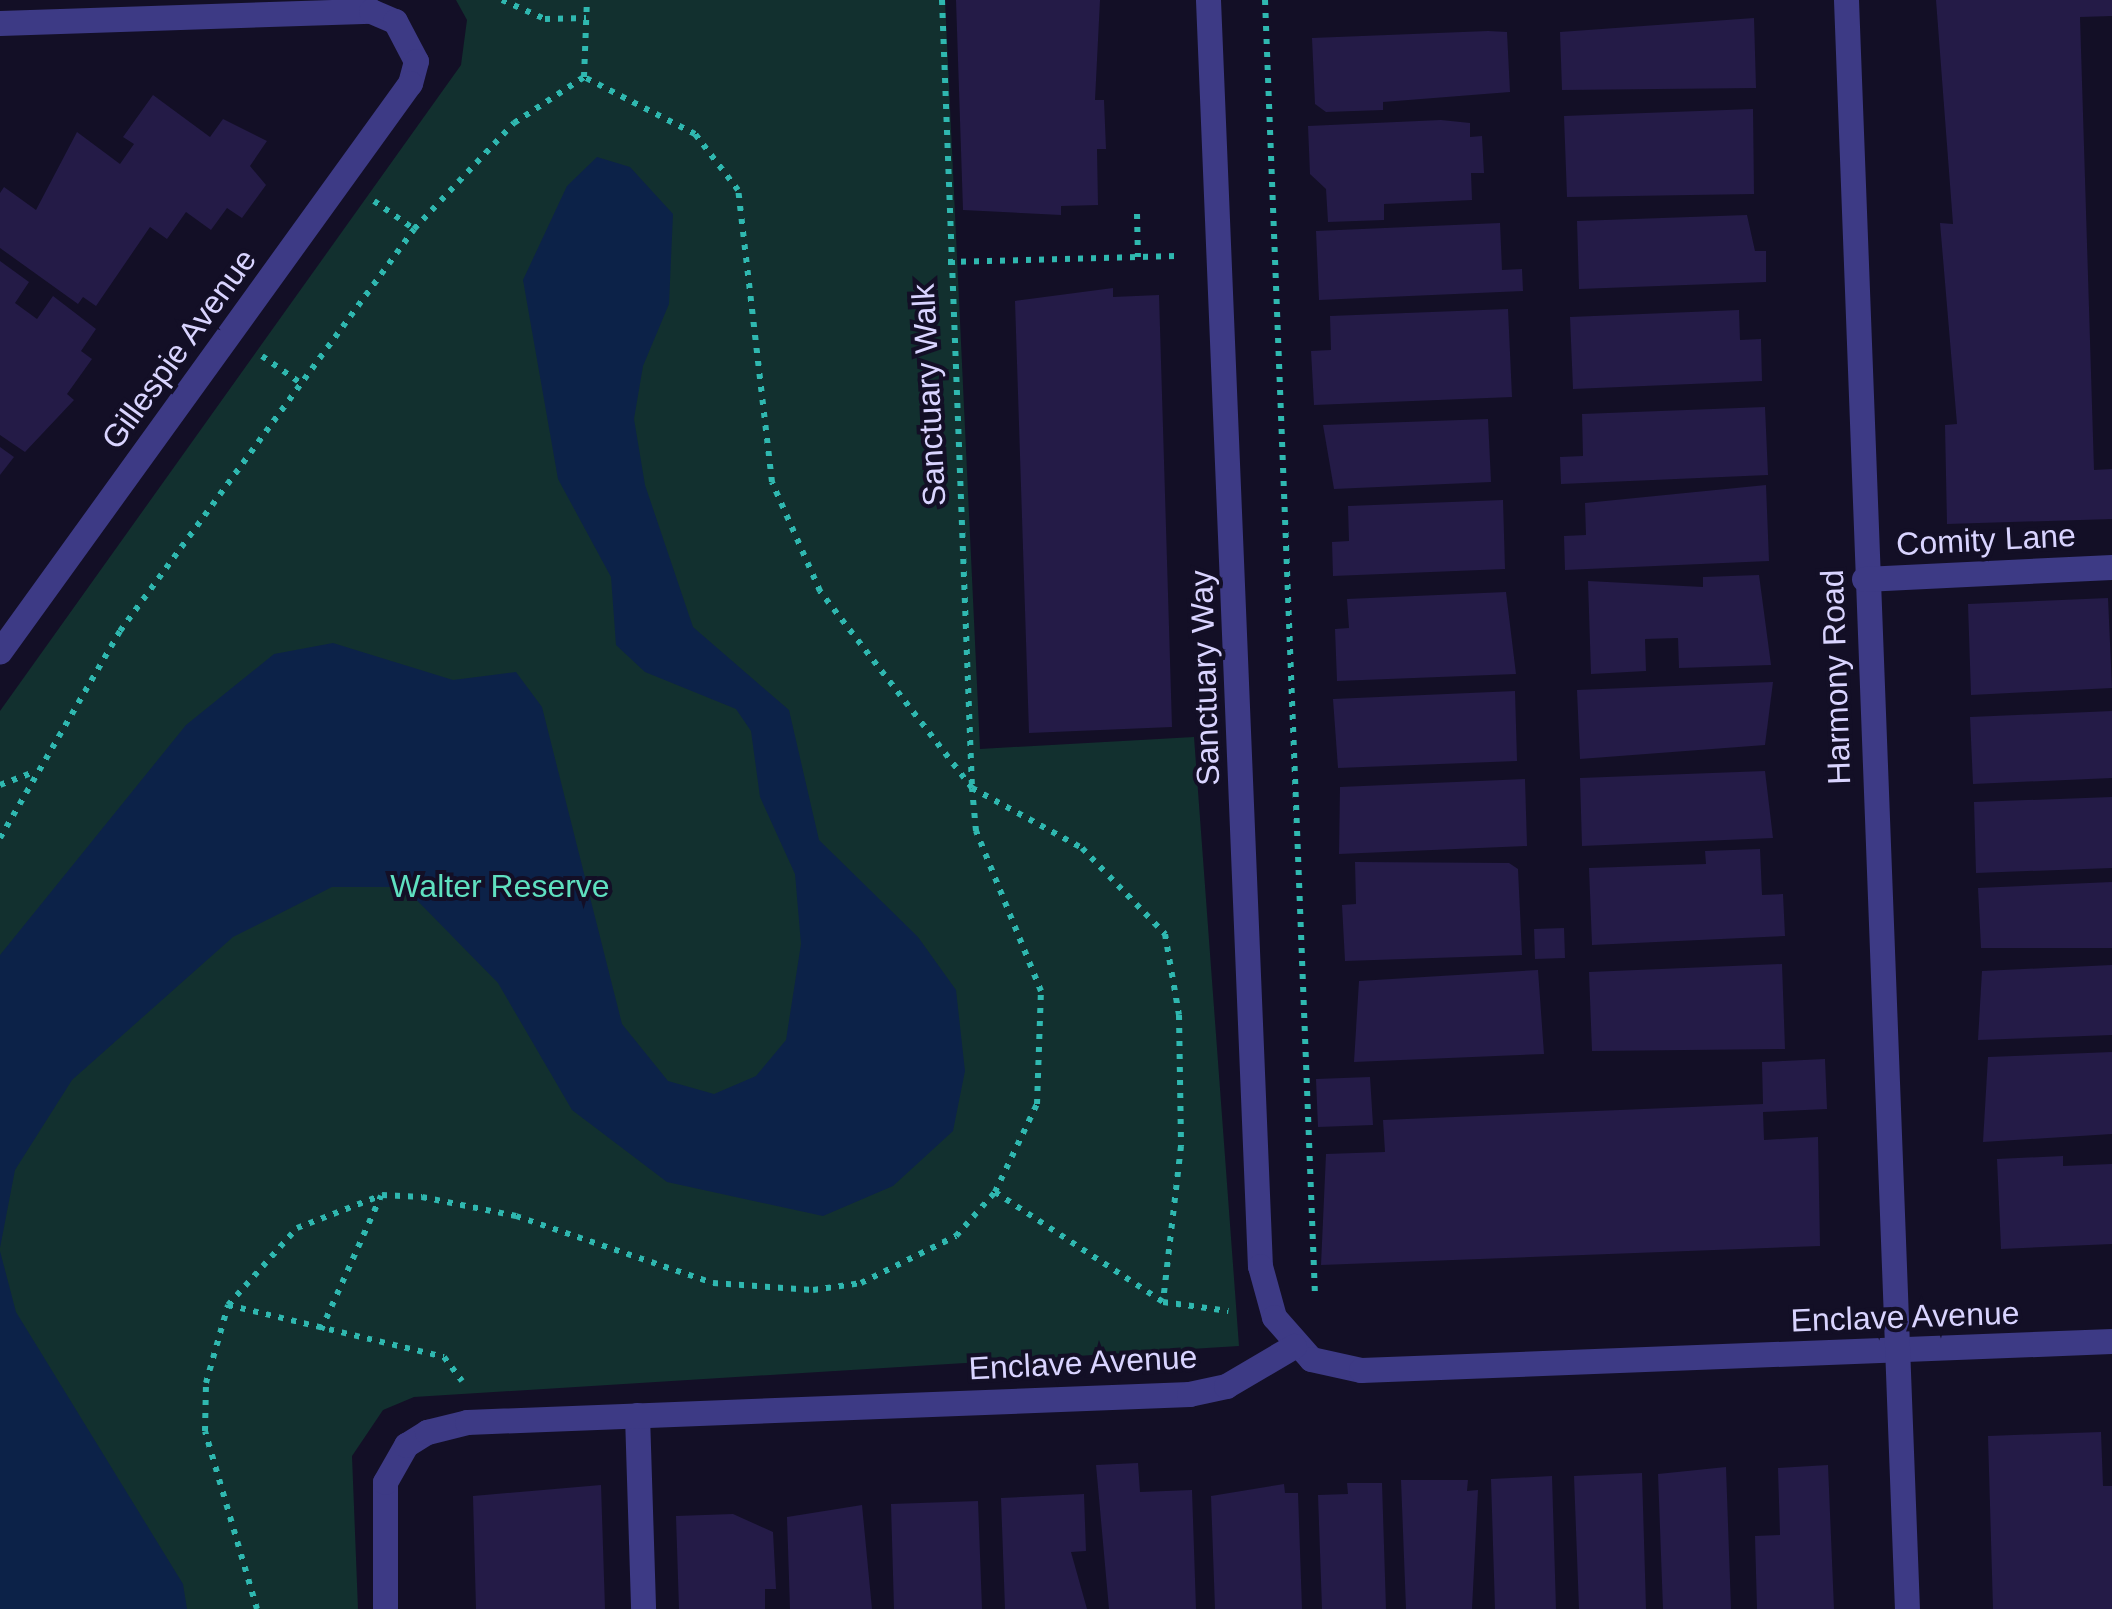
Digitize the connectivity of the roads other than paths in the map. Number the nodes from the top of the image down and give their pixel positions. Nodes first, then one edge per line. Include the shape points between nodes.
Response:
1 (1208, 0) edge
2 (1846, 0) edge
3 (0, 23) edge
4 (2112, 567) edge
5 (1864, 579) junction
6 (1, 649) edge
7 (2112, 1340) edge
8 (1294, 1346) junction
9 (1898, 1350) junction
10 (636, 1415) junction
11 (385, 1609) edge
12 (643, 1609) edge
13 (1907, 1609) edge

1 - 8 street, Sanctuary Way via 1260,1266 1274,1317
2 - 5 street, Harmony Road
3 - 6 street, Gillespie Avenue via 371,11 410,39 410,84
4 - 5 street, Comity Lane
5 - 9 street, Harmony Road
7 - 9 street, Enclave Avenue
8 - 9 street, Enclave Avenue via 1332,1368 1360,1370
8 - 10 street, Enclave Avenue via 1226,1386 1188,1394
9 - 13 street, Harmony Road
10 - 11 street, Enclave Avenue via 467,1422 406,1446 385,1482
10 - 12 street

